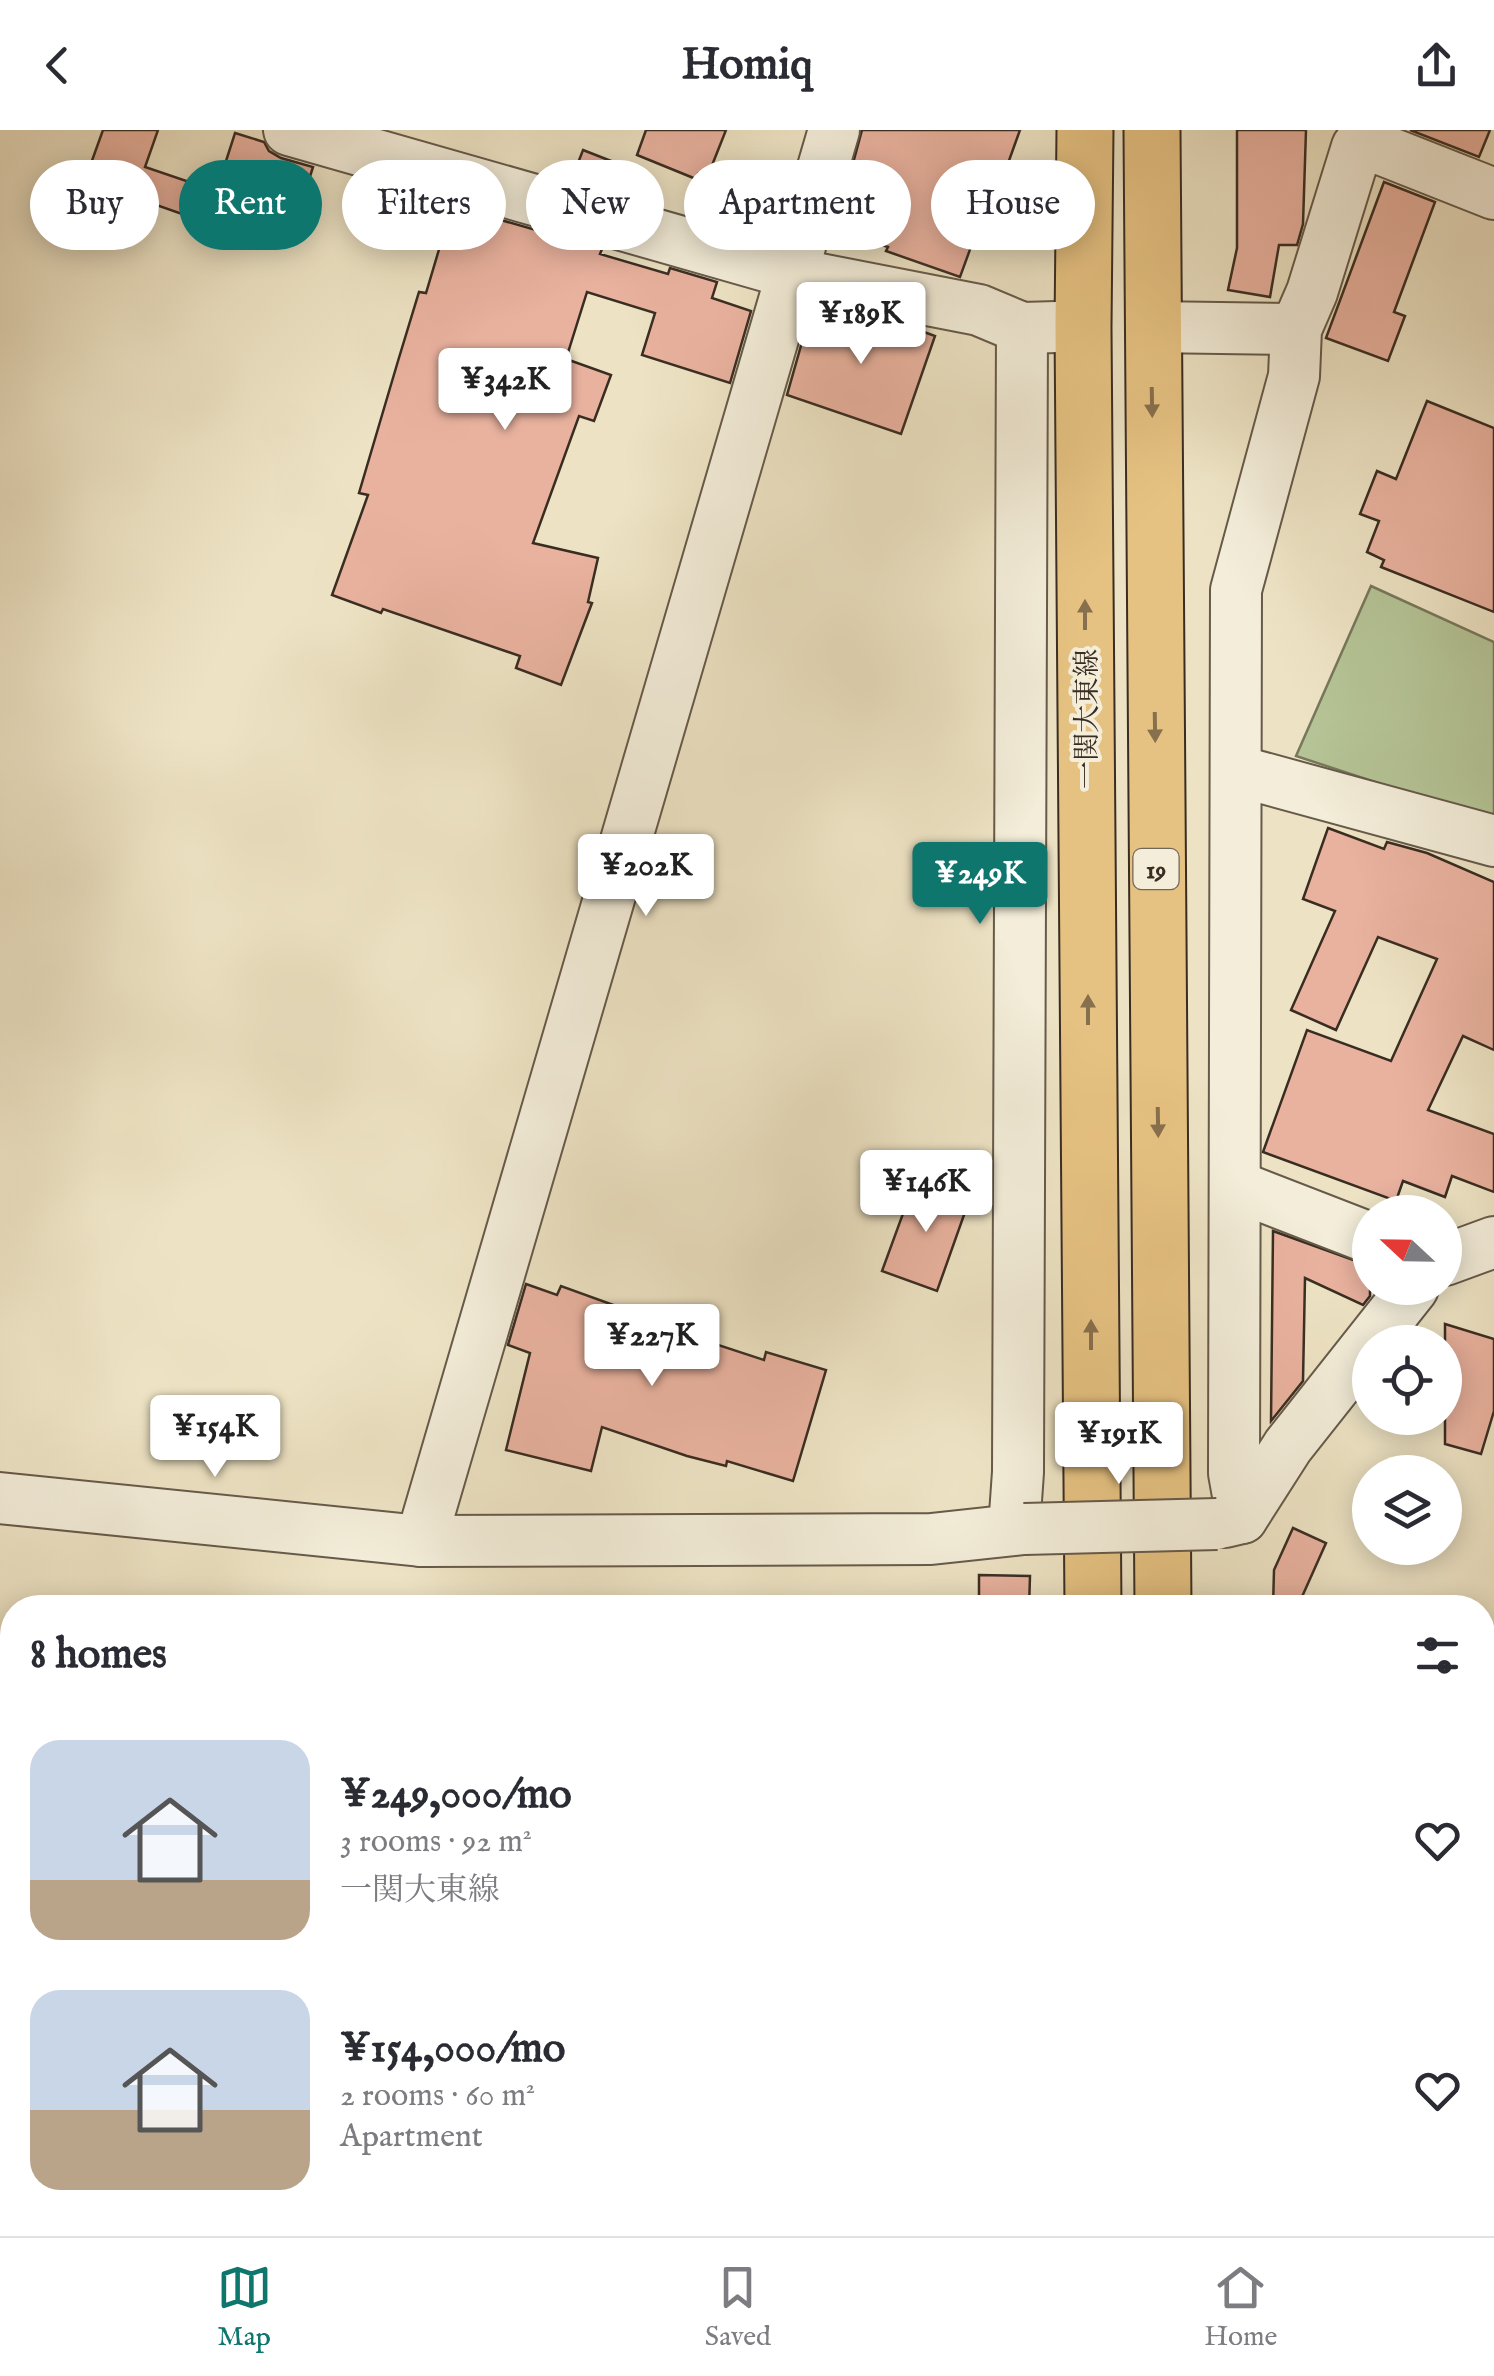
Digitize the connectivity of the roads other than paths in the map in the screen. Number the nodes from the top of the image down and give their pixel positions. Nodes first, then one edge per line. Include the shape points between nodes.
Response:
1 (290, 130) edge
2 (834, 130) edge
3 (1085, 130) edge
4 (1152, 130) edge
5 (1494, 194) edge
6 (794, 274) junction
7 (1083, 327) junction
8 (1151, 327) junction
9 (1022, 328) junction
10 (1296, 329) junction
11 (1238, 771) junction
12 (1494, 841) edge
13 (1236, 1186) junction
14 (1352, 1231) edge
15 (1494, 1242) edge
16 (1462, 1254) edge
17 (1400, 1305) edge
18 (0, 1498) edge
19 (1229, 1521) junction
20 (1019, 1529) junction
21 (421, 1541) junction
22 (1093, 1595) edge
23 (1162, 1595) edge

1 - 6 street
2 - 6 street
3 - 7 main road, 一関大東線
4 - 8 main road, 19
5 - 10 street via 1375,147 1357,147
6 - 9 street via 979,310
6 - 21 street
7 - 9 street
22 -> 7 main road, 一関大東線
8 - 10 street
8 -> 23 main road, 19
9 - 20 street
10 - 11 street via 1294,376 1236,590
11 - 12 street
11 - 13 street
13 - 14 street
13 - 19 street
15 - 16 street
17 - 19 street
18 - 21 street
19 - 20 street, bridge
20 - 21 street via 931,1538

